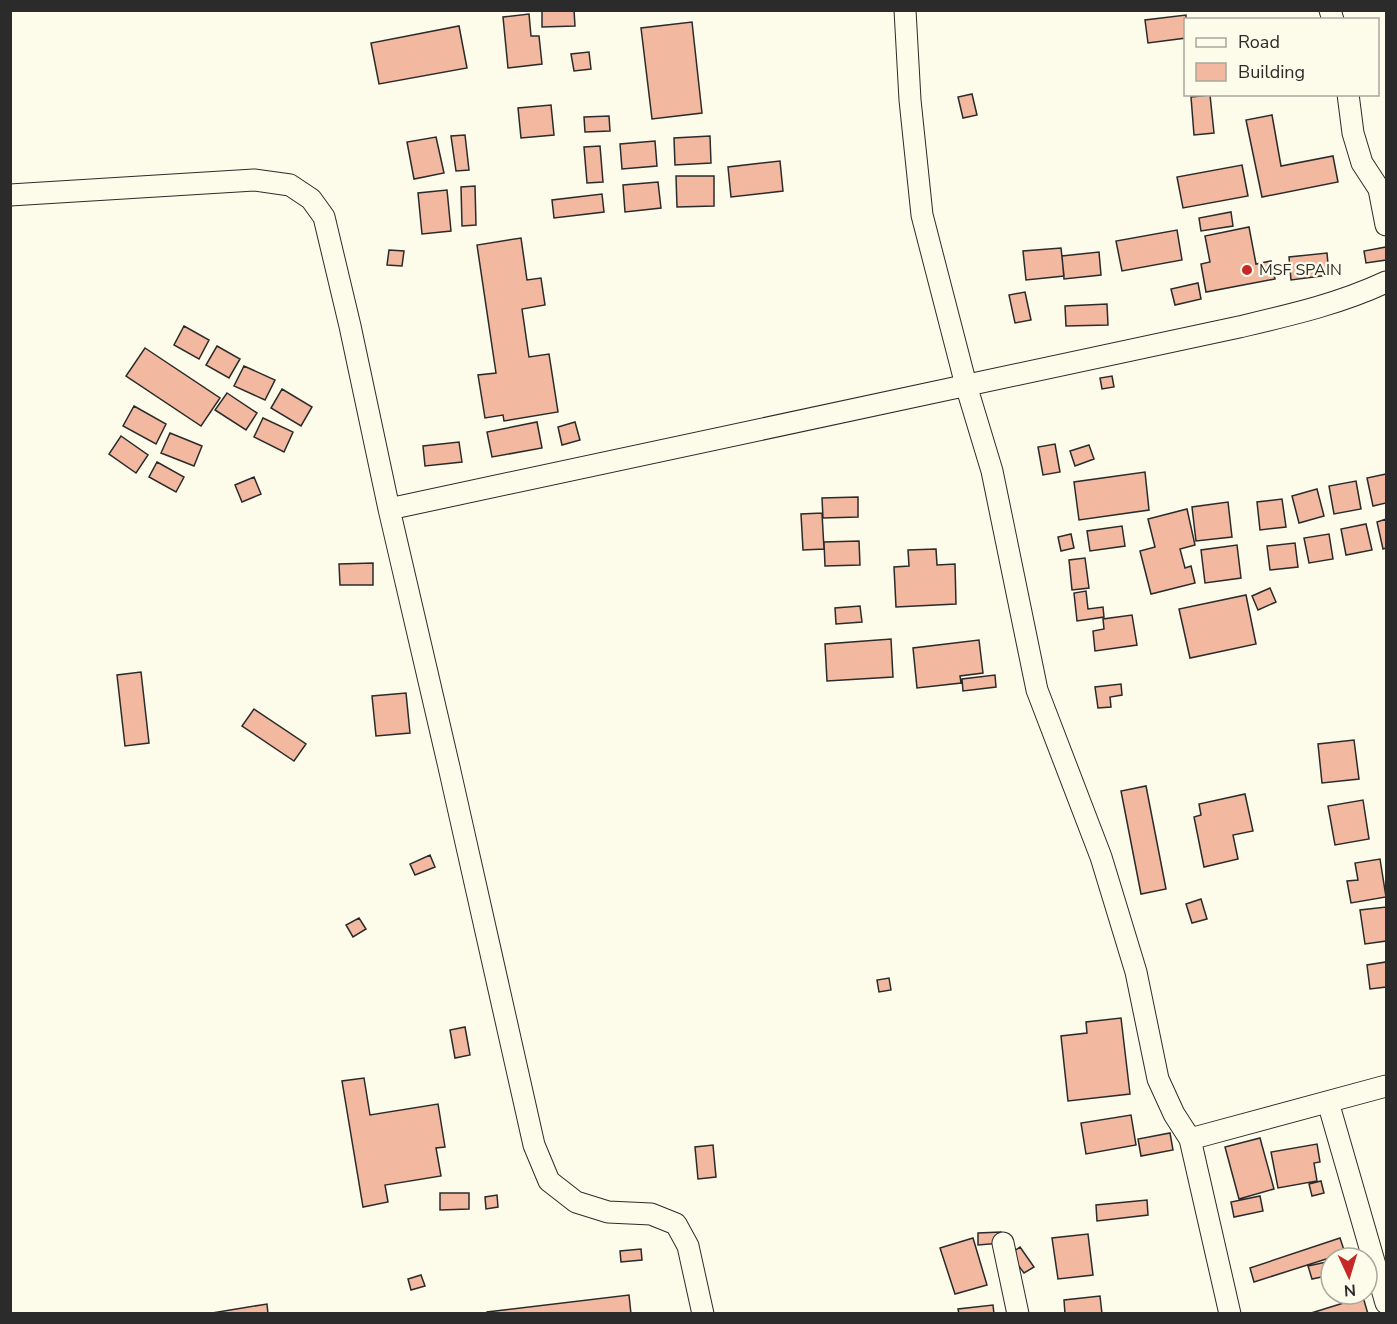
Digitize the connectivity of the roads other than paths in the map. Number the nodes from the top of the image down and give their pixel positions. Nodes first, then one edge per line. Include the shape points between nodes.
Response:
1 (905, 10) edge
2 (1348, 96) edge
3 (10, 195) edge
4 (1386, 225) edge
5 (1386, 282) edge
6 (966, 385) junction
7 (389, 509) junction
8 (1386, 1086) edge
9 (1328, 1102) junction
10 (1190, 1139) junction
11 (1003, 1243) dead end
12 (1386, 1304) edge
13 (703, 1314) edge
14 (1018, 1314) edge
15 (1230, 1314) edge

1 - 6 street via 922,214
2 - 4 street via 1353,133 1362,163 1379,189
3 - 7 street via 254,180 290,185 310,199 324,217
5 - 6 street via 1358,296 1320,307
6 - 7 street
6 - 10 street via 992,471 1037,690 1101,857 1136,972 1158,1079
7 - 13 street via 534,1145 549,1181 576,1202 609,1212 651,1214 676,1224 688,1246
8 - 9 street
9 - 10 street
9 - 12 street
10 - 15 street
11 - 14 street

